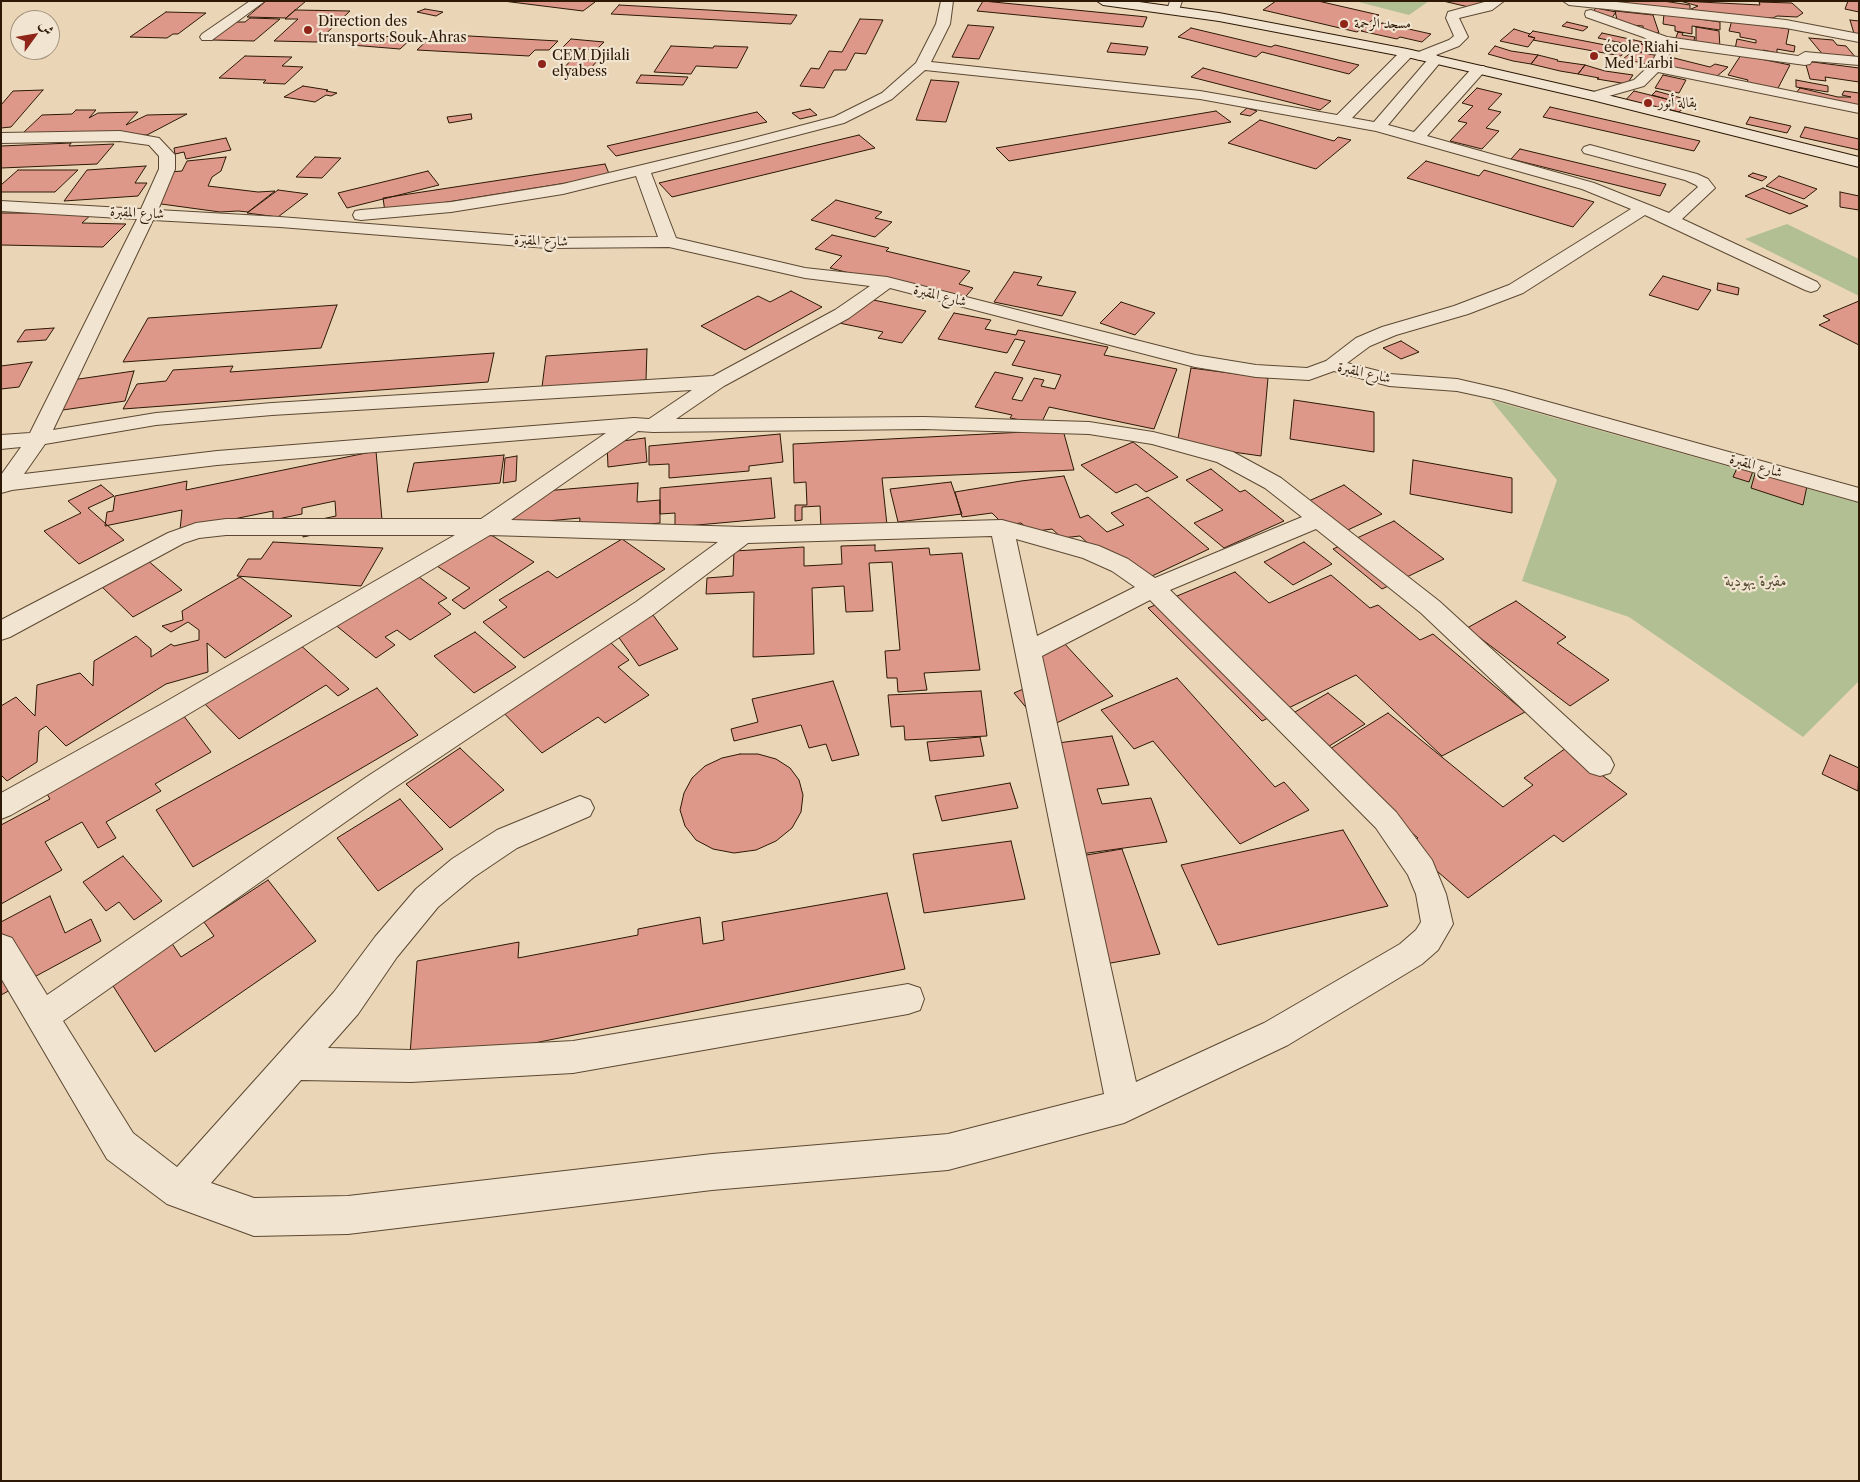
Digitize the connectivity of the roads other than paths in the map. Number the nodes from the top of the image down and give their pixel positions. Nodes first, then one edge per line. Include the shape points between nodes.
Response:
1 (259, 1) edge
2 (947, 1) edge
3 (1103, 1) edge
4 (1498, 1) edge
5 (1554, 1) edge
6 (1569, 1) edge
7 (1597, 2) edge
8 (1174, 6) edge
9 (1769, 10) dead end
10 (1786, 24) junction
11 (1808, 30) junction
12 (207, 37) dead end
13 (1859, 38) edge
14 (1664, 41) junction
15 (1414, 54) junction
16 (1805, 58) junction
17 (1436, 59) junction
18 (1859, 61) edge
19 (922, 65) junction
20 (1656, 67) junction
21 (1479, 69) junction
22 (1795, 86) junction
23 (1595, 96) junction
24 (1859, 109) edge
25 (1340, 121) junction
26 (1378, 127) junction
27 (1, 138) edge
28 (1417, 138) junction
29 (1590, 150) dead end
30 (1859, 162) edge
31 (642, 170) junction
32 (1, 206) edge
33 (1644, 208) junction
34 (148, 213) junction
35 (1671, 220) junction
36 (280, 222) junction
37 (669, 242) junction
38 (887, 282) junction
39 (1811, 286) dead end
40 (1333, 365) junction
41 (717, 382) junction
42 (643, 425) junction
43 (38, 439) junction
44 (1, 442) edge
45 (3, 485) edge
46 (1859, 495) edge
47 (1319, 519) junction
48 (486, 527) junction
49 (1002, 528) junction
50 (743, 535) junction
51 (1153, 588) junction
52 (1, 631) edge
53 (1028, 652) junction
54 (1600, 765) dead end
55 (1, 807) edge
56 (580, 808) dead end
57 (1, 948) edge
58 (908, 998) dead end
59 (42, 1017) junction
60 (292, 1063) junction
61 (1124, 1106) junction
62 (180, 1191) junction

1 - 12 street
2 - 19 street via 943,24
3 - 8 street
4 - 15 street via 1453,16 1461,37 1454,43
5 - 14 street
6 - 7 street
7 - 10 street
8 - 15 street
9 - 10 street
10 - 11 street
11 - 13 street
11 - 16 street
14 - 16 street
14 - 20 street via 1668,46
15 - 17 street
15 - 25 street
16 - 18 street
16 - 22 street
17 - 21 street
17 - 26 street
19 - 25 street via 1200,95
19 - 31 street via 887,96 839,120
20 - 22 street
20 - 23 street via 1639,84
21 - 23 street
21 - 28 street
22 - 24 street
23 - 30 street
25 - 26 street
26 - 28 street
27 - 34 street via 120,136 154,141 167,155 167,168
28 - 33 street via 1588,186
29 - 35 street via 1702,182 1707,188
31 - 36 street via 505,200
31 - 37 street
32 - 34 street, شارع المقبرة
33 - 35 street
33 - 40 street via 1516,289 1461,310 1389,331 1363,342
34 - 36 street, شارع المقبرة
34 - 43 street
35 - 39 street
36 - 37 street, شارع المقبرة via 546,243
37 - 38 street, شارع المقبرة via 805,273
38 - 40 street, شارع المقبرة via 1195,361 1256,371 1309,374
38 - 41 street via 842,314
40 - 46 street, شارع المقبرة via 1389,380 1456,386 1498,394
41 - 42 street
41 - 43 street via 272,409 156,419
42 - 45 street via 217,458
42 - 47 street via 924,423 1089,428 1153,438 1225,457 1273,483
42 - 48 street
43 - 44 street
43 - 45 street
47 - 51 street
47 - 54 street via 1430,607
48 - 50 street
48 - 52 street via 226,527 196,531 176,538
48 - 55 street
49 - 50 street
49 - 51 street via 1091,552 1120,565
49 - 53 street
50 - 59 street via 645,608 378,784
51 - 53 street
51 - 61 street via 1386,820 1420,869 1431,894 1437,924 1427,940 1411,954 1276,1034
53 - 61 street
56 - 60 street via 507,839 463,868 427,898 346,1003
57 - 59 street
58 - 60 street via 573,1057 411,1066
59 - 62 street via 120,1146
60 - 62 street
61 - 62 street via 948,1152 712,1172 348,1215 254,1217

